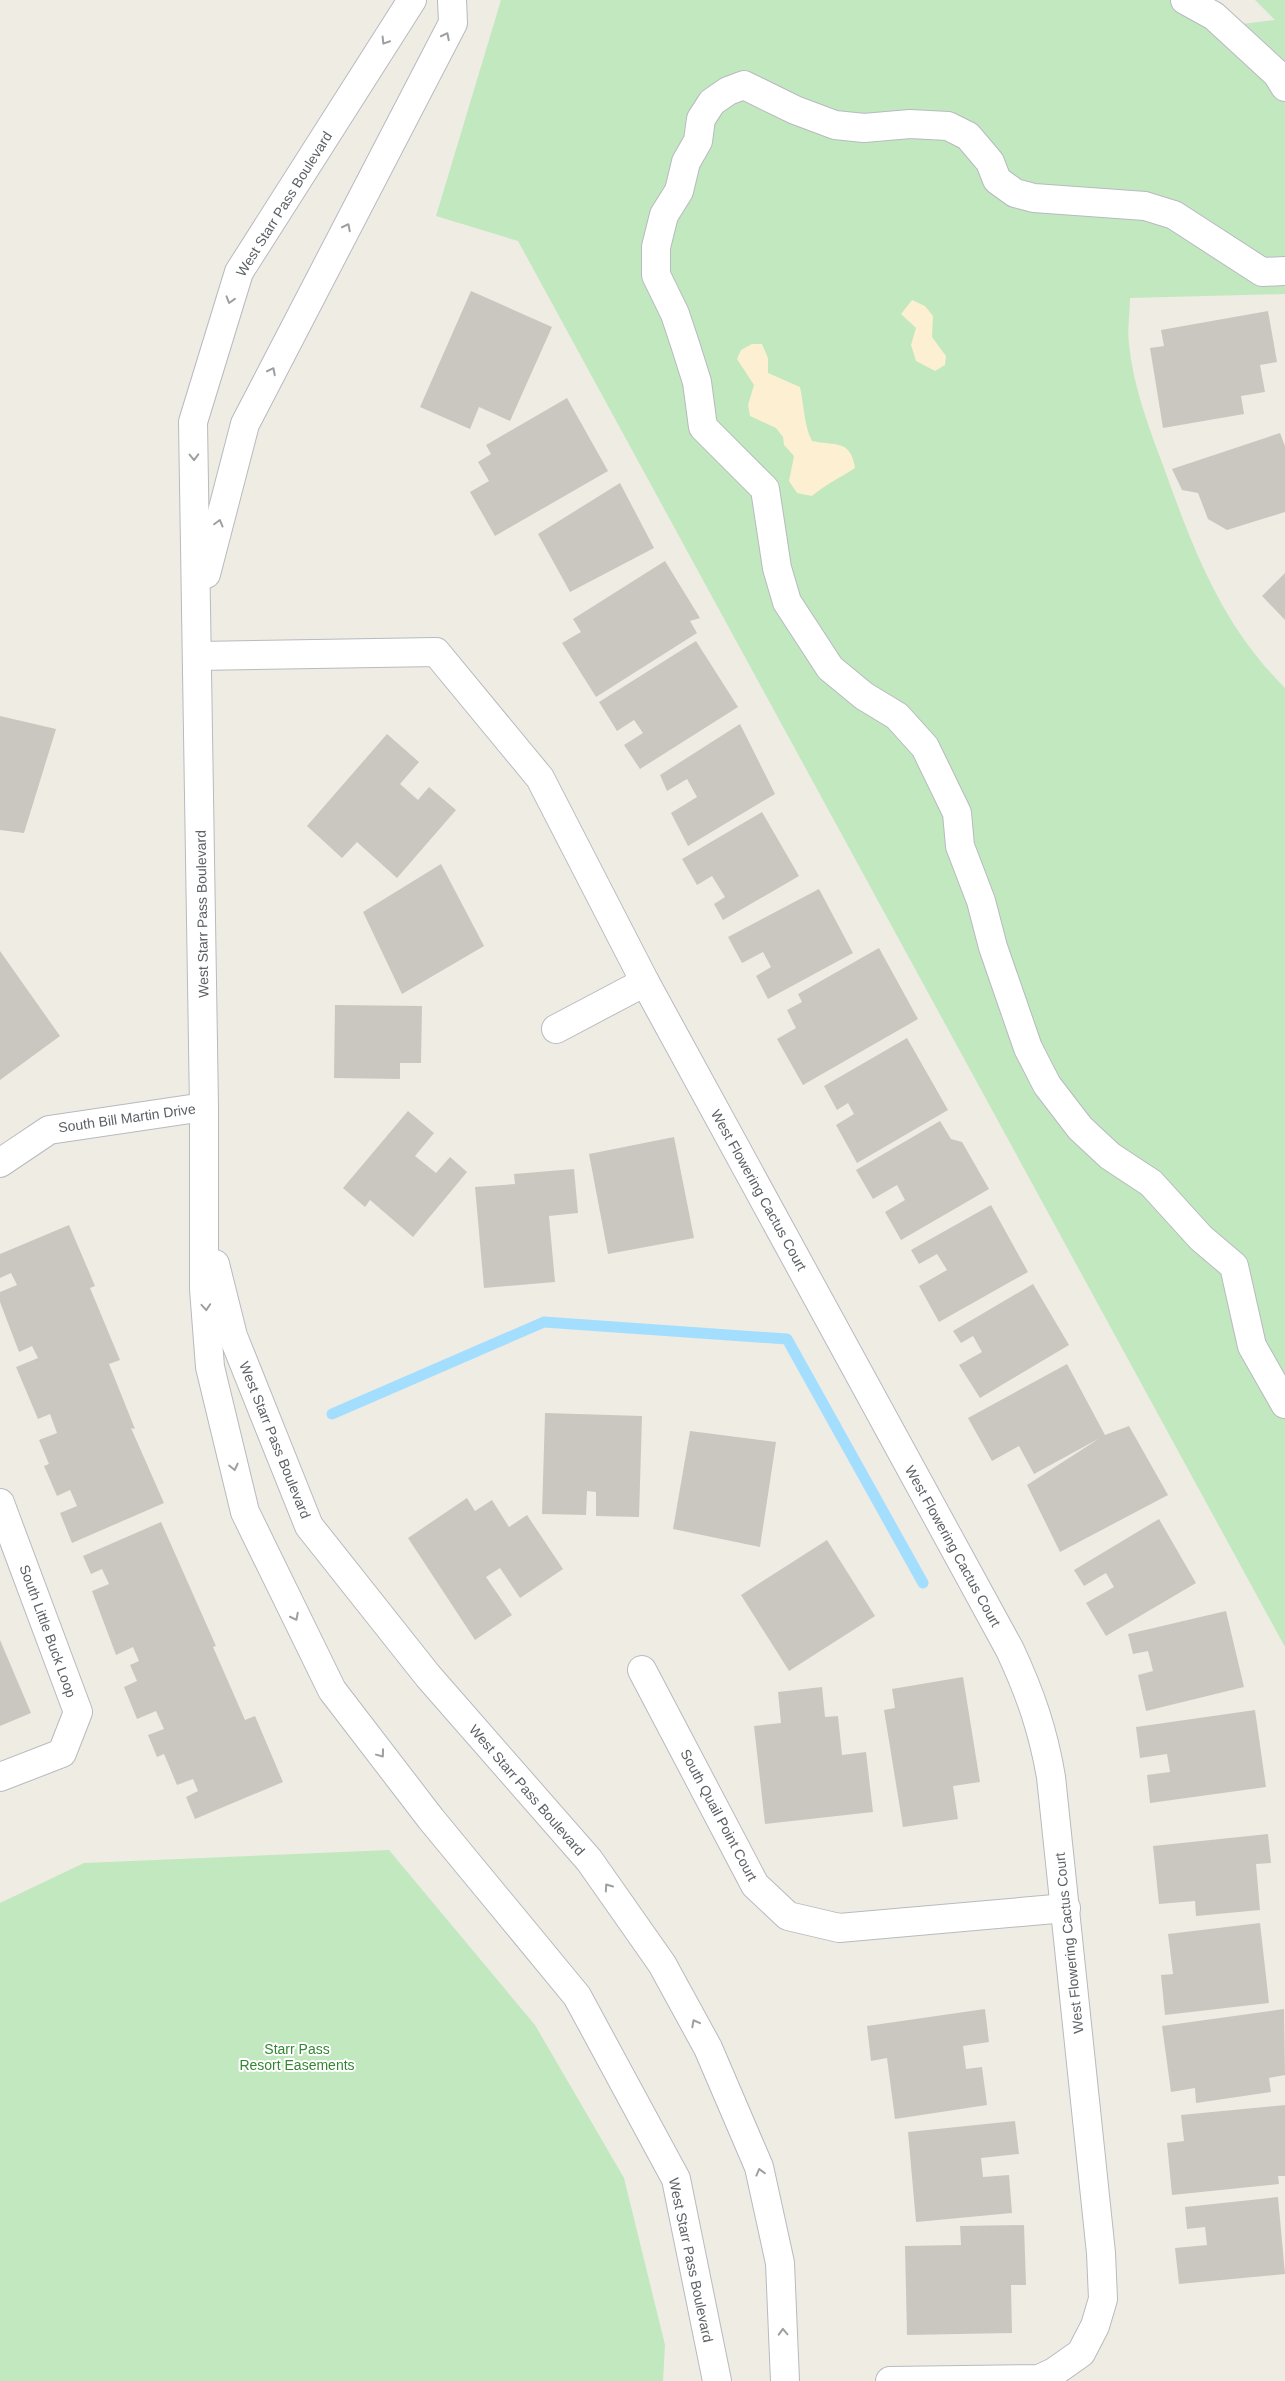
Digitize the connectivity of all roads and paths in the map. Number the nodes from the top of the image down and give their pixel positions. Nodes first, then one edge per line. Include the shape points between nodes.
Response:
1 (412, 0) edge
2 (452, 0) edge
3 (1185, 0) edge
4 (1285, 88) edge
5 (1285, 271) edge
6 (198, 604) junction
7 (198, 656) junction
8 (645, 982) junction
9 (556, 1029) dead end
10 (204, 1107) junction
11 (0, 1163) edge
12 (206, 1224) junction
13 (1285, 1404) edge
14 (0, 1503) edge
15 (642, 1670) dead end
16 (0, 1777) edge
17 (1066, 1908) junction
18 (717, 2381) edge
19 (785, 2381) edge
20 (890, 2381) edge

1 -> 6 street, West Starr Pass Boulevard via 239,272 193,422
6 -> 2 street, West Starr Pass Boulevard via 245,424 453,23
3 - 4 street via 1214,16 1277,74
5 - 13 street via 1262,272 1174,214 1145,206 1015,194 997,180 990,162 968,136 948,126 910,124 864,128 835,125 744,85 712,102 701,119 698,141 686,162 679,191 664,214 656,247 656,275 675,314 697,382 703,427 765,489 777,568 787,602 830,668 864,696 897,716 925,747 957,813 960,846 981,901 993,947 1028,1048 1047,1085 1080,1128 1110,1156 1151,1183 1201,1238 1234,1266 1252,1346
6 - 7 street, West Starr Pass Boulevard
7 - 8 street, West Flowering Cactus Court via 436,652 540,778
7 - 10 street, West Starr Pass Boulevard
8 - 9 street
8 - 17 street, West Flowering Cactus Court via 1010,1650 1045,1740
10 - 11 street, South Bill Martin Drive via 49,1130
10 - 12 street, West Starr Pass Boulevard
12 -> 18 street, West Starr Pass Boulevard via 204,1289 210,1367 245,1512 332,1690 431,1819 577,1996 676,2179
19 -> 12 street, West Starr Pass Boulevard via 780,2263 761,2176 708,2048 662,1964 589,1860 428,1676 309,1526 233,1336
14 - 16 street, South Little Buck Loop via 78,1712 62,1753
15 - 17 street, South Quail Point Court via 755,1885 788,1916 839,1928
17 - 20 street, West Flowering Cactus Court via 1101,2253 1103,2299 1096,2326 1081,2353 1040,2378

